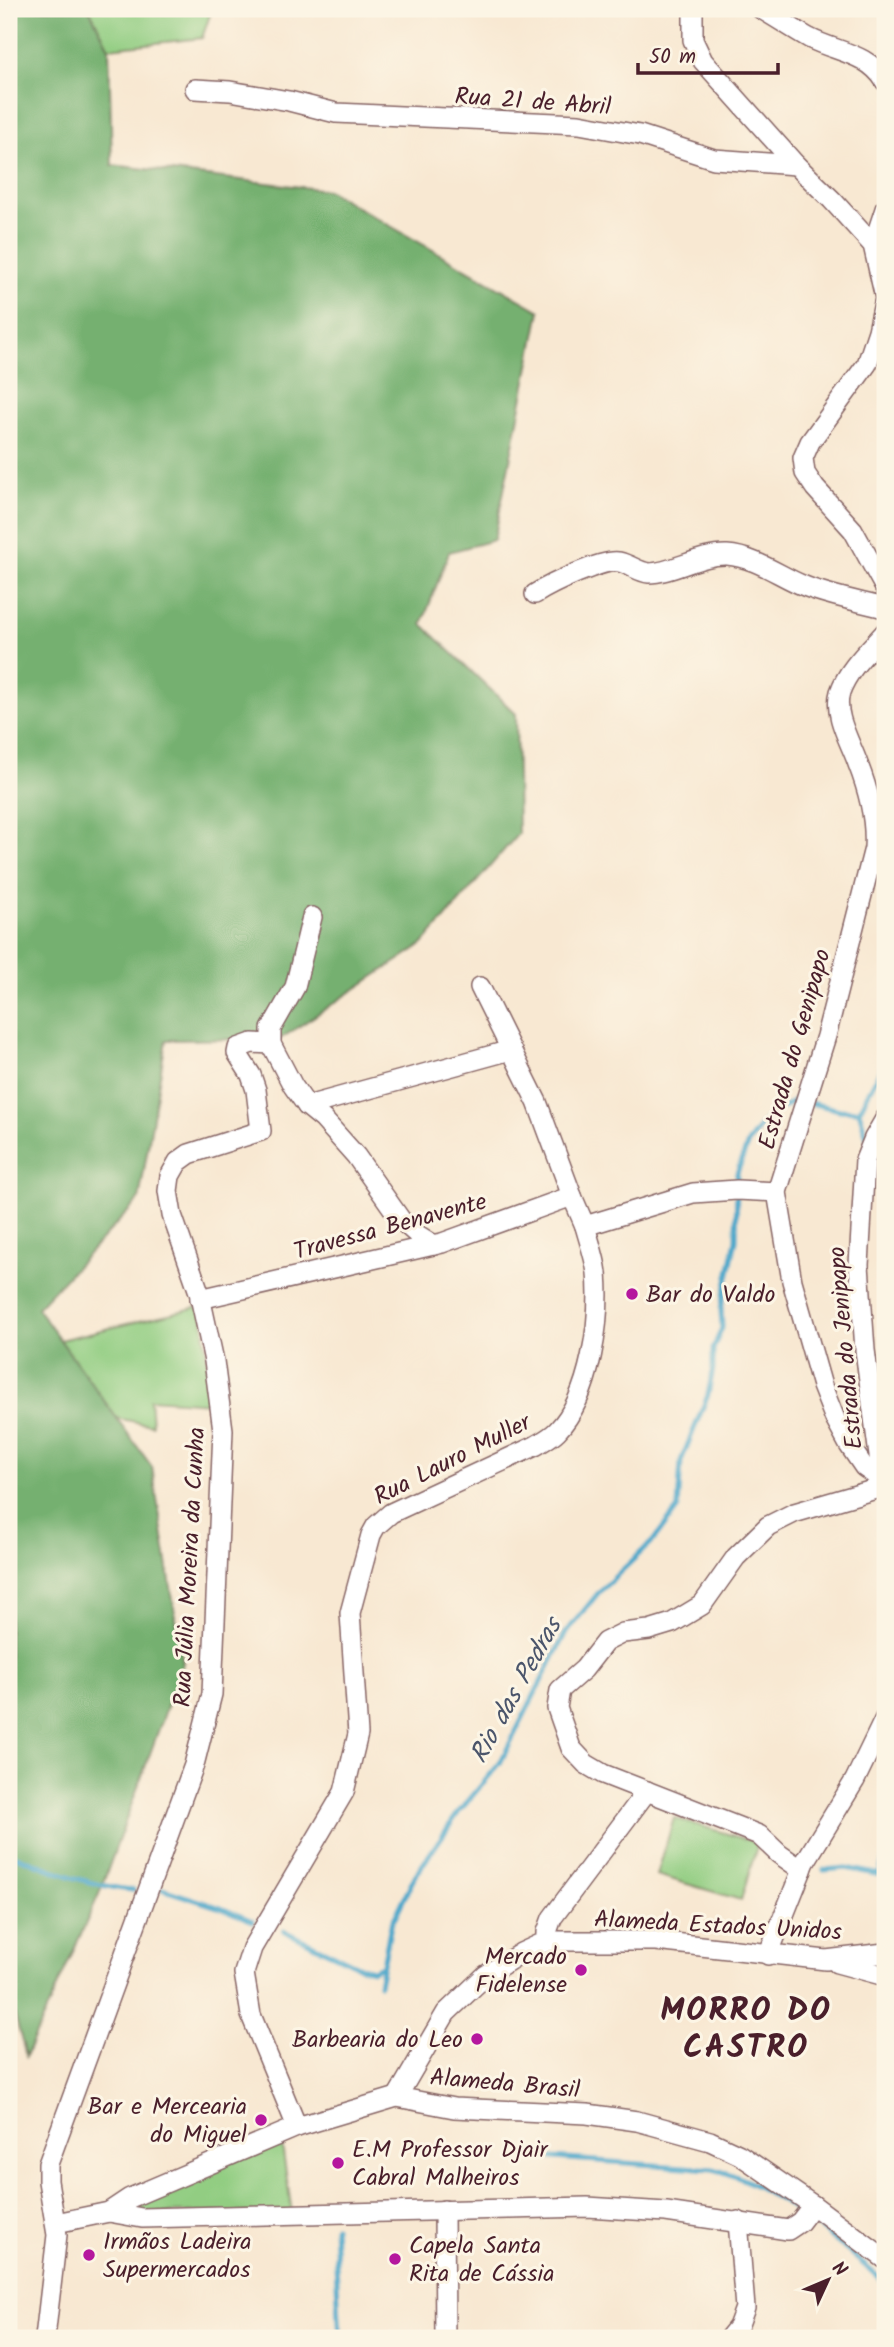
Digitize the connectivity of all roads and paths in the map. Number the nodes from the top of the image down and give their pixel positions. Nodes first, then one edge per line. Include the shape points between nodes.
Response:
1 (693, 9) edge
2 (761, 9) edge
3 (885, 81) edge
4 (195, 89) dead end
5 (796, 165) junction
6 (885, 209) edge
7 (873, 245) junction
8 (885, 588) edge
9 (535, 594) dead end
10 (885, 608) edge
11 (885, 632) edge
12 (312, 917) dead end
13 (480, 987) dead end
14 (271, 1044) junction
15 (511, 1050) junction
16 (307, 1106) junction
17 (885, 1119) edge
18 (777, 1192) junction
19 (572, 1196) junction
20 (585, 1226) junction
21 (434, 1245) junction
22 (200, 1299) junction
23 (883, 1487) edge
24 (885, 1718) edge
25 (647, 1791) junction
26 (802, 1870) junction
27 (547, 1941) junction
28 (885, 1953) edge
29 (768, 1955) junction
30 (826, 1960) junction
31 (885, 1976) edge
32 (397, 2097) junction
33 (297, 2127) junction
34 (130, 2198) junction
35 (814, 2206) junction
36 (444, 2210) junction
37 (109, 2212) junction
38 (140, 2218) junction
39 (738, 2221) junction
40 (56, 2223) junction
41 (885, 2259) edge
42 (45, 2338) edge
43 (445, 2338) edge
44 (729, 2338) edge

1 - 5 street via 694,40 703,61
2 - 3 street via 811,39 860,57
4 - 5 street, Rua 21 de Abril via 254,95 335,113 579,124 639,135 714,159
5 - 7 street
6 - 7 street
7 - 8 street via 885,299 878,331 867,364 803,458 810,481 853,530
9 - 10 street via 607,562 618,561 653,573 727,555 755,562 802,585
11 - 18 street, Estrada do Genipapo via 856,664 840,692 840,717 876,826 874,848 826,1036
12 - 14 street via 295,987 271,1029
13 - 15 street
14 - 16 street
14 - 22 street, Rua Júlia Moreira da Cunha via 244,1045 237,1053 256,1090 261,1130 189,1154 170,1176 172,1215
15 - 16 street
15 - 19 street via 537,1102
16 - 21 street via 356,1156 401,1220
17 - 23 street, Estrada do Jenipapo via 864,1160 859,1265 864,1350
18 - 20 street via 693,1193
18 - 23 street, Estrada do Genipapo via 792,1281 822,1386 849,1445
19 - 20 street
19 - 21 street, Travessa Benavente
20 - 33 street, Rua Lauro Muller via 597,1271 595,1346 569,1415 556,1432 535,1446 391,1513 370,1535 350,1613 358,1711 351,1770 344,1792 252,1948 244,1973 251,2015
21 - 22 street, Travessa Benavente
22 - 40 street, Rua Júlia Moreira da Cunha via 223,1430 212,1694 194,1765 48,2164
23 - 25 street via 794,1513 768,1526 736,1557 702,1605 672,1623 611,1638 560,1690 557,1708 578,1757
24 - 26 street
25 - 26 street via 759,1835
25 - 27 street, Alameda Estados Unidos via 552,1918
26 - 29 street
27 - 29 street, Alameda Estados Unidos via 656,1941
27 - 32 street, Alameda Estados Unidos via 486,1975 446,2012
28 - 30 street, Alameda Estados Unidos
29 - 30 street, Alameda Estados Unidos
30 - 31 street
32 - 33 street, Alameda Brasil
32 - 35 street, Alameda Brasil via 454,2108 587,2114 677,2130 740,2155
33 - 34 street, Alameda Brasil
34 - 37 street, Alameda Brasil
34 - 38 street
35 - 39 street, Alameda Brasil via 788,2230
35 - 41 street, Alameda Brasil
36 - 38 street, Alameda Brasil
36 - 39 street, Alameda Brasil via 587,2207
36 - 43 street
37 - 38 street, Alameda Brasil
37 - 40 street, Alameda Brasil
39 - 44 street via 745,2308
40 - 42 street, Rua Júlia Moreira da Cunha

